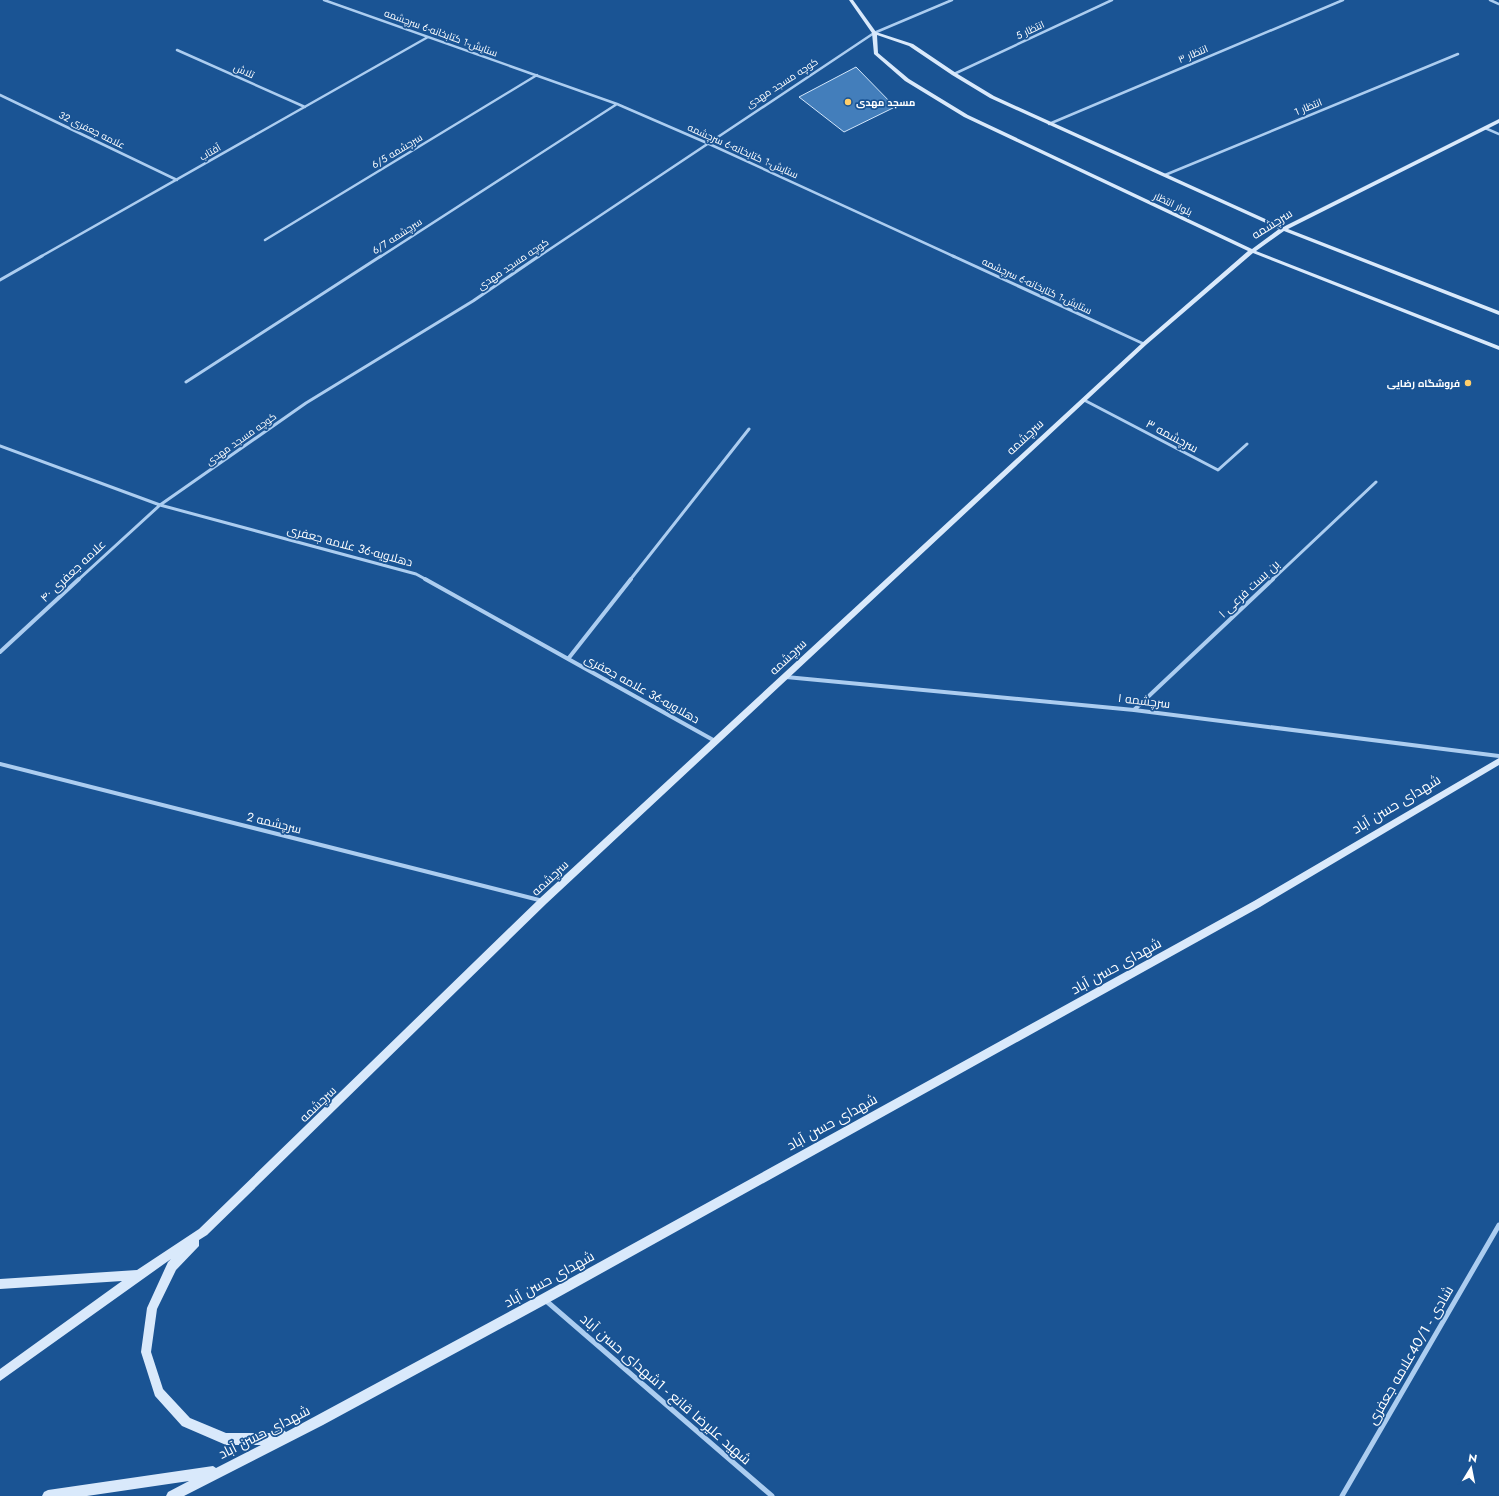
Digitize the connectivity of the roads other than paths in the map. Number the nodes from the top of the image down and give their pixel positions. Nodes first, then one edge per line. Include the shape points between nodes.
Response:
1 (324, 0) edge
2 (851, 0) edge
3 (952, 0) edge
4 (1112, 0) edge
5 (1343, 0) edge
6 (1490, 0) edge
7 (1499, 4) edge
8 (874, 33) junction
9 (428, 37) junction
10 (177, 50) dead end
11 (1458, 54) dead end
12 (954, 74) junction
13 (537, 76) junction
14 (0, 95) edge
15 (617, 104) junction
16 (305, 107) junction
17 (1499, 121) edge
18 (1049, 124) junction
19 (1485, 128) junction
20 (1499, 134) edge
21 (707, 142) junction
22 (1165, 175) junction
23 (177, 180) junction
24 (1283, 228) junction
25 (265, 240) dead end
26 (1252, 251) junction
27 (0, 280) edge
28 (1499, 313) edge
29 (1144, 344) junction
30 (1499, 348) edge
31 (186, 382) dead end
32 (1084, 400) junction
33 (749, 429) dead end
34 (1247, 444) dead end
35 (0, 446) edge
36 (1376, 482) dead end
37 (160, 505) junction
38 (0, 652) edge
39 (568, 659) junction
40 (785, 677) junction
41 (1134, 710) junction
42 (715, 741) junction
43 (1499, 756) edge
44 (1499, 761) edge
45 (0, 764) edge
46 (543, 901) junction
47 (1499, 1225) edge
48 (203, 1232) junction
49 (140, 1275) junction
50 (0, 1284) edge
51 (544, 1299) junction
52 (0, 1376) edge
53 (319, 1421) junction
54 (219, 1471) junction
55 (48, 1496) edge
56 (172, 1496) edge
57 (772, 1496) edge
58 (1342, 1496) edge

1 - 9 street, ستایش-1 کتابخانه-6 سرچشمه
2 - 8 street, بلوار انتظار
3 - 8 street, کوچه مسجد مهدی
4 - 12 street, انتظار 5
5 - 18 street, انتظار ۳
6 - 7 street
8 - 12 street, بلوار انتظار via 911,45
8 - 21 street, کوچه مسجد مهدی
8 - 26 street, بلوار انتظار via 876,53 907,80 966,116
9 - 13 street, ستایش-1 کتابخانه-6 سرچشمه
9 - 16 street, آفتاب
10 - 16 street, تلاش
11 - 22 street, انتظار 1
12 - 18 street, بلوار انتظار via 992,97
13 - 15 street, ستایش-1 کتابخانه-6 سرچشمه
13 - 25 street, سرچشمه 6/5
14 - 23 street, علامه جعفری 32
15 - 21 street, ستایش-1 کتابخانه-6 سرچشمه
15 - 31 street, سرچشمه 6/7
16 - 23 street, آفتاب
17 - 19 street, سرچشمه
18 - 22 street, بلوار انتظار
19 - 20 street
19 - 24 street, سرچشمه
21 - 29 street, ستایش-1 کتابخانه-6 سرچشمه
21 - 37 street, کوچه مسجد مهدی via 473,301 306,403
22 - 24 street, بلوار انتظار
23 - 27 street, آفتاب
24 - 26 street, سرچشمه
24 - 28 street, بلوار انتظار
26 - 29 street, سرچشمه
26 - 30 street, بلوار انتظار
29 - 32 street, سرچشمه
32 - 34 street, سرچشمه ۳ via 1218,470
32 - 40 street, سرچشمه
33 - 39 street
35 - 37 street, دهلاویه-36 علامه جعفری
36 - 41 street, بن بست فرعی ۱
37 - 38 street, علامه جعفری ۴۰
37 - 39 street, دهلاویه-36 علامه جعفری via 416,574
39 - 42 street, دهلاویه-36 علامه جعفری
40 - 41 street, سرچشمه ۱
40 - 42 street, سرچشمه
41 - 43 street, سرچشمه ۱
42 - 46 street, سرچشمه
44 - 51 street, شهدای حسن آباد via 1257,904
45 - 46 street, سرچشمه 2
46 - 48 street, سرچشمه
47 - 58 street, شادی - 40/1علامه جعفری
48 - 49 street, سرچشمه
48 - 53 street via 172,1266 152,1308 146,1352 158,1392 186,1422 226,1439 272,1439
49 - 50 street
49 - 52 street, سرچشمه
51 - 53 street, شهدای حسن آباد
51 - 57 street, شهید علیرضا قانع - 1شهدای حسن آباد
53 - 54 street, شهدای حسن آباد
54 - 55 street
54 - 56 street, شهدای حسن آباد

